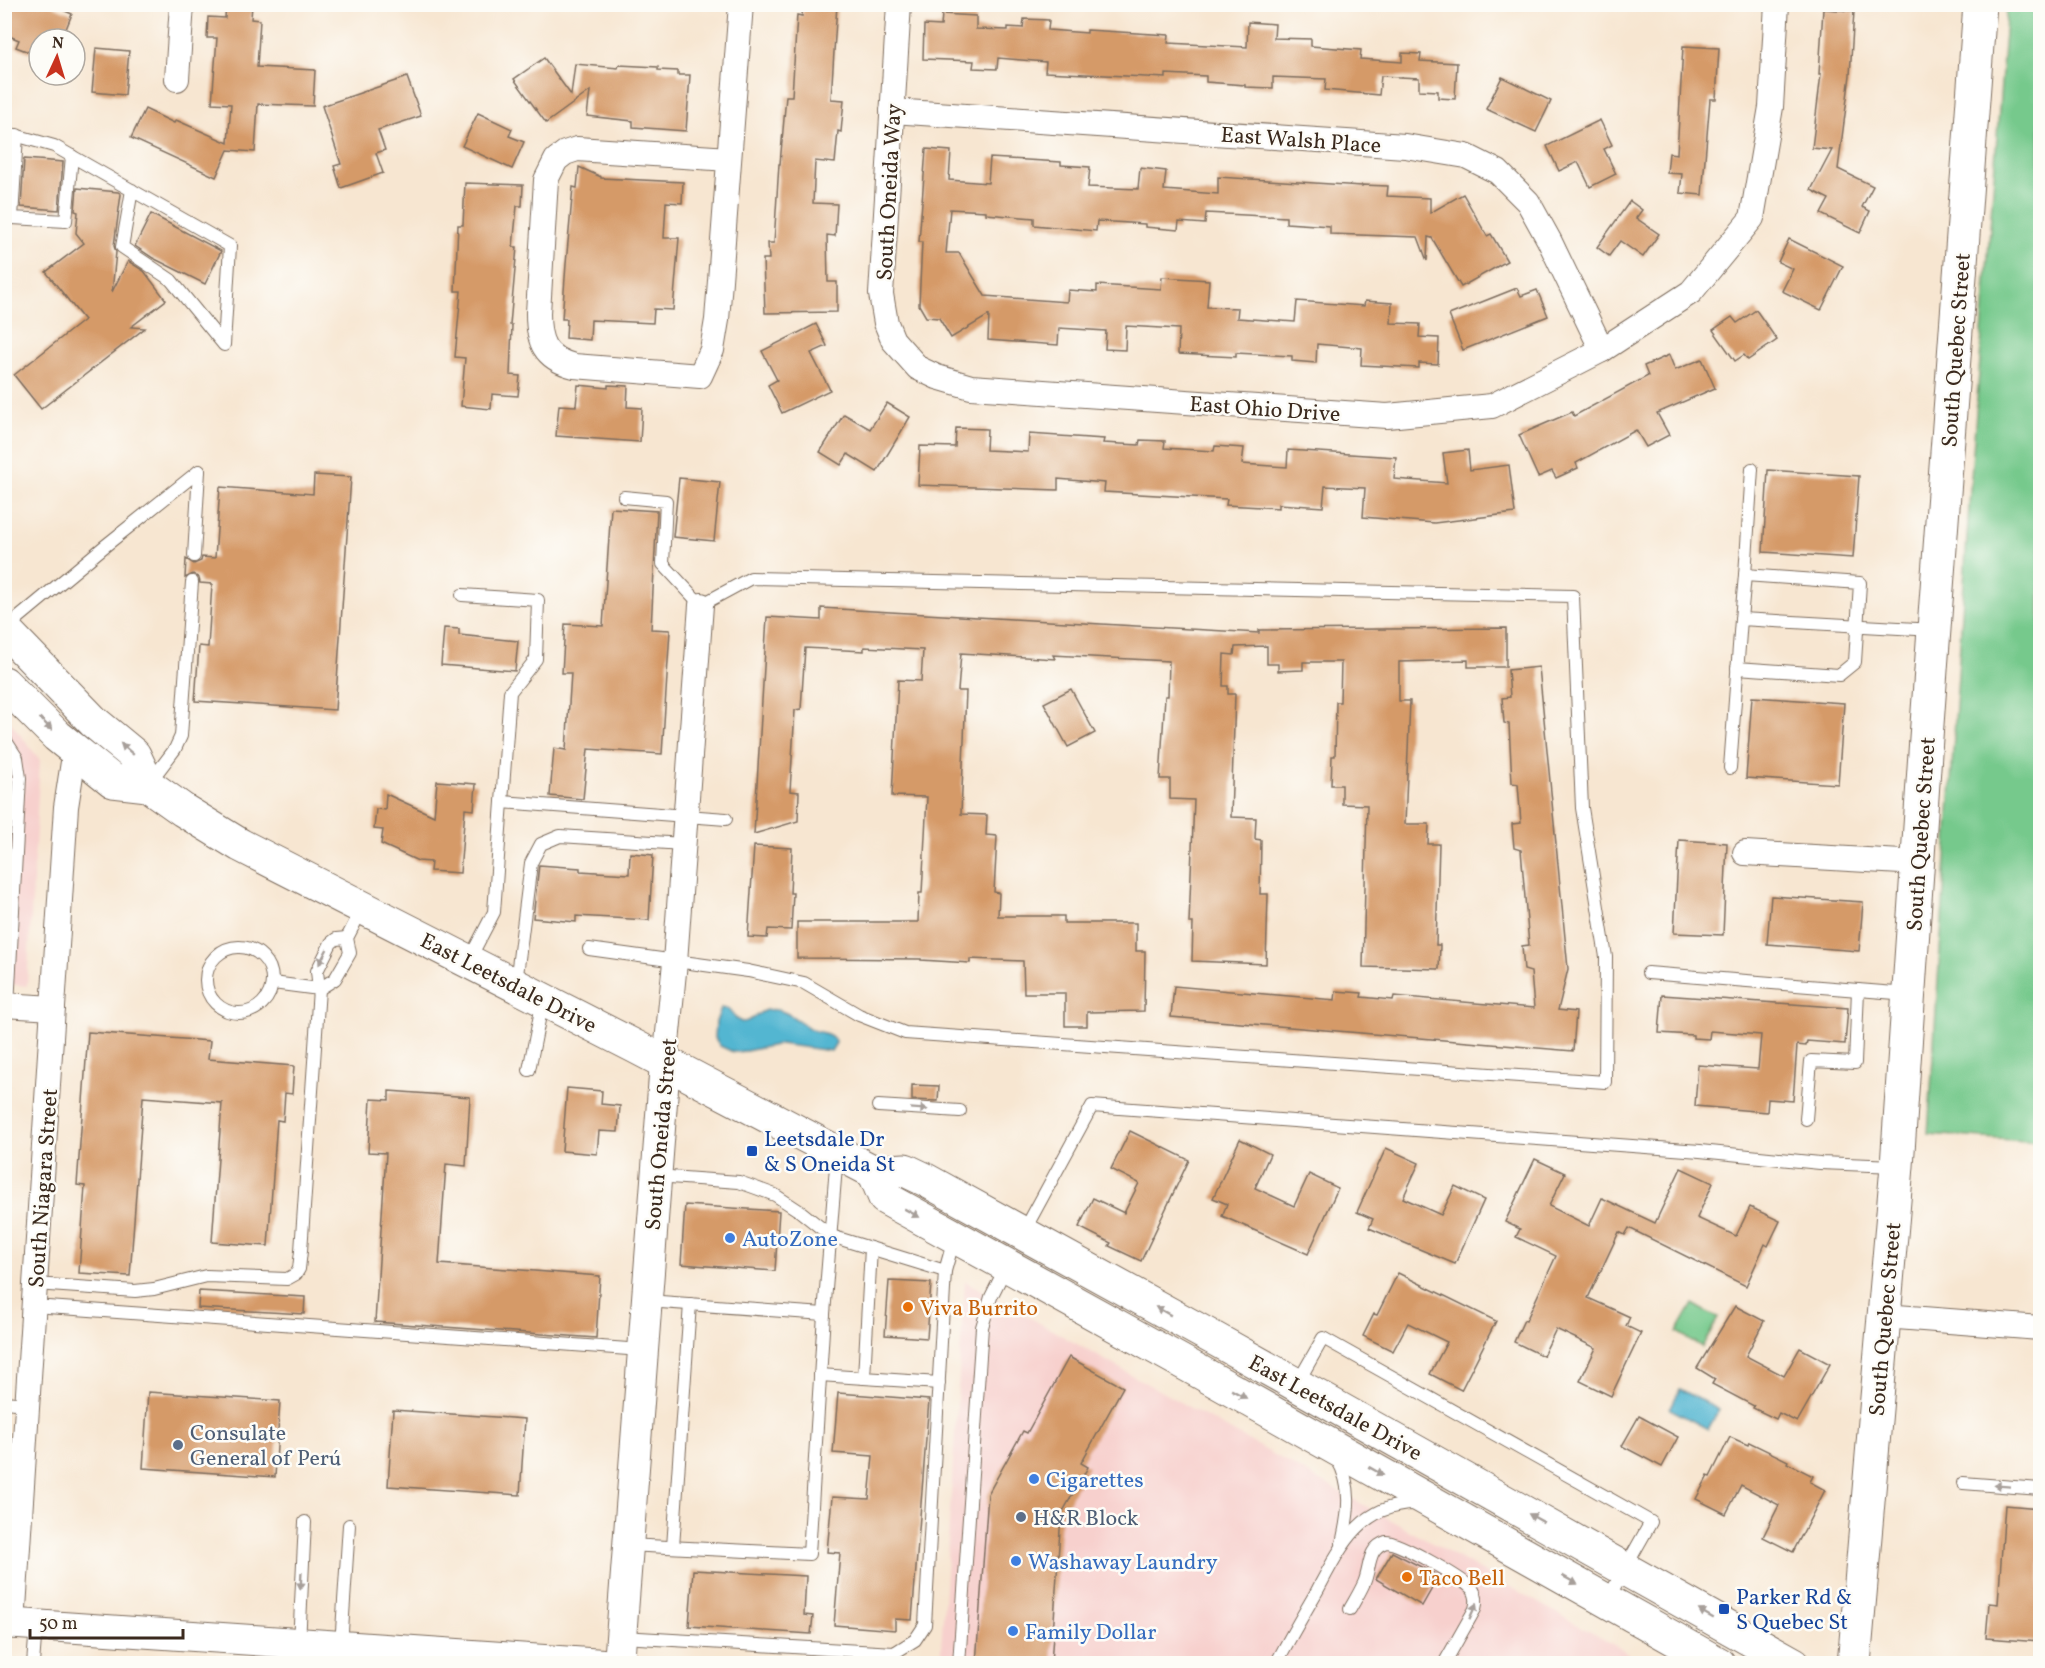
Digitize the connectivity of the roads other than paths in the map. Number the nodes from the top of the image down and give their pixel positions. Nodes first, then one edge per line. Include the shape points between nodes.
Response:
1 (182, 4) edge
2 (741, 4) edge
3 (899, 4) edge
4 (1777, 4) edge
5 (1980, 4) edge
6 (177, 79) dead end
7 (892, 111) junction
8 (11, 134) edge
9 (72, 156) junction
10 (729, 159) junction
11 (132, 190) junction
12 (1602, 350) junction
13 (918, 368) joint
14 (1752, 469) dead end
15 (624, 497) dead end
16 (194, 556) dead end
17 (1745, 574) junction
18 (192, 582) dead end
19 (462, 595) dead end
20 (700, 605) junction
21 (1741, 619) junction
22 (1858, 625) junction
23 (5, 629) edge
24 (1935, 630) junction
25 (1737, 668) junction
26 (4, 683) edge
27 (4, 738) edge
28 (79, 754) junction
29 (1730, 768) dead end
30 (148, 785) junction
31 (502, 802) junction
32 (685, 816) junction
33 (726, 819) dead end
34 (683, 844) junction
35 (1745, 852) dead end
36 (1919, 863) junction
37 (363, 908) junction
38 (347, 938) junction
39 (589, 949) dead end
40 (468, 962) junction
41 (675, 962) junction
42 (1648, 973) dead end
43 (273, 983) junction
44 (319, 989) junction
45 (1858, 990) junction
46 (529, 993) junction
47 (1909, 994) junction
48 (6, 1006) edge
49 (53, 1008) junction
50 (665, 1063) junction
51 (529, 1070) dead end
52 (878, 1106) dead end
53 (960, 1111) dead end
54 (1806, 1119) dead end
55 (837, 1153) junction
56 (1898, 1166) junction
57 (874, 1172) junction
58 (655, 1176) junction
59 (1022, 1234) junction
60 (831, 1236) junction
61 (955, 1237) junction
62 (871, 1248) junction
63 (1007, 1266) junction
64 (945, 1271) junction
65 (35, 1295) junction
66 (646, 1301) junction
67 (690, 1304) junction
68 (824, 1314) junction
69 (1884, 1316) junction
70 (2040, 1328) edge
71 (642, 1350) junction
72 (820, 1376) junction
73 (864, 1378) junction
74 (939, 1383) junction
75 (1296, 1385) junction
76 (16, 1403) edge
77 (1325, 1443) junction
78 (1963, 1483) dead end
79 (2040, 1489) edge
80 (1445, 1510) junction
81 (305, 1522) dead end
82 (349, 1525) dead end
83 (1342, 1544) junction
84 (627, 1545) junction
85 (672, 1547) junction
86 (1625, 1568) junction
87 (1606, 1601) junction
88 (1350, 1609) dead end
89 (18, 1624) edge
90 (341, 1646) junction
91 (620, 1650) edge
92 (298, 1653) edge
93 (1445, 1662) edge
94 (33, 1664) edge
95 (603, 1664) edge
96 (959, 1664) edge
97 (1275, 1664) edge
98 (1719, 1664) edge
99 (1794, 1664) edge
100 (1854, 1664) edge

1 - 6 street
2 - 10 street
3 - 7 street, South Oneida Way
4 - 12 street, East Ohio Drive via 1771,107 1752,218 1692,292
5 - 24 main road, South Quebec Street
7 - 12 street, East Walsh Place via 1405,146 1466,156 1498,172 1528,202
7 - 13 street, South Oneida Way via 881,294 893,340
8 - 9 lane via 54,146
8 - 9 lane via 12,218 66,222
9 - 11 lane
10 - 10 street via 717,320 712,350 700,376 574,366 560,363 548,353 538,330 538,313 546,180 556,160 577,149
11 - 11 lane via 230,246 224,345 171,280 122,247
12 - 13 street, East Ohio Drive via 1492,406 1387,416 971,387
14 - 17 lane
15 - 20 lane via 666,501 663,564
16 - 23 lane via 199,471
17 - 21 lane
17 - 22 lane via 1860,583
18 - 30 lane via 181,736
19 - 31 lane via 538,600 537,659 510,692
20 - 32 street, South Oneida Street
20 - 41 lane via 751,578 1573,596 1582,808 1606,957 1605,1082 905,1033 859,1015 804,983
21 - 22 lane
21 - 25 lane
22 - 24 lane
22 - 25 lane via 1855,662 1839,675
30 -> 23 main road via 134,754 94,722
24 - 36 main road, South Quebec Street
25 - 29 lane
26 -> 28 main road, East Leetsdale Drive
27 - 48 lane via 17,758 20,778
28 - 30 main road, East Leetsdale Drive via 113,781
28 - 49 street, South Niagara Street via 73,762 67,795
30 - 37 main road, East Leetsdale Drive via 240,845
31 - 32 lane
31 - 40 lane via 494,912
32 - 33 lane
32 - 34 street, South Oneida Street
34 - 41 street, South Oneida Street
34 - 46 lane via 560,836 541,844 531,863
35 - 36 street
36 - 47 main road, South Quebec Street
37 - 38 lane
37 - 40 main road, East Leetsdale Drive
38 - 44 lane via 350,953 339,975
38 -> 44 lane via 331,943 318,967
39 - 41 lane
40 - 46 main road, East Leetsdale Drive
41 - 50 street, South Oneida Street
42 - 45 lane
43 - 43 lane via 266,961 244,948 232,948 218,955 207,976 215,1002 236,1012 258,1007
43 - 44 lane
44 - 65 lane via 301,1251 296,1274 275,1280 206,1276 154,1289
45 - 47 lane
45 - 54 lane via 1855,1063 1811,1061
46 - 50 main road, East Leetsdale Drive
46 - 51 lane
47 - 56 main road, South Quebec Street
48 - 49 street
49 - 65 street, South Niagara Street
50 - 55 main road, East Leetsdale Drive
50 - 58 street, South Oneida Street
52 -> 53 lane
55 - 57 main road, East Leetsdale Drive
55 - 60 lane
56 - 59 lane via 1092,1106
56 - 69 main road, South Quebec Street
57 - 59 main road, East Leetsdale Drive via 905,1170
57 -> 61 main road, East Leetsdale Drive via 885,1198
58 - 60 lane via 739,1182 775,1195
58 - 66 street, South Oneida Street
75 -> 59 main road, East Leetsdale Drive
60 - 62 lane
60 - 68 lane
61 - 63 main road, East Leetsdale Drive
61 - 64 lane
62 - 64 lane
62 - 73 lane
63 -> 77 main road, East Leetsdale Drive
63 - 96 lane via 990,1297 982,1327
64 - 74 lane
65 - 71 lane
65 - 76 street, South Niagara Street
66 - 67 lane
66 - 71 street, South Oneida Street
67 - 68 lane
67 - 85 lane
68 - 72 lane
69 - 70 street
69 - 100 main road, South Quebec Street
71 - 84 street, South Oneida Street
72 - 73 lane
72 - 85 lane via 809,1554
73 - 74 lane
74 - 91 lane via 925,1625 915,1640 894,1653
86 -> 75 main road, East Leetsdale Drive
75 - 86 lane via 1323,1338 1651,1522
76 - 89 street, South Niagara Street
77 -> 80 main road, East Leetsdale Drive
77 - 83 lane via 1341,1467 1348,1490
79 -> 78 lane
80 - 83 lane via 1417,1504 1392,1506 1369,1518
80 -> 87 main road, East Leetsdale Drive
81 -> 92 lane
82 - 90 lane
83 - 97 lane
84 - 85 lane
84 - 91 street, South Oneida Street
86 - 87 lane
99 -> 86 main road, East Leetsdale Drive
87 - 98 main road, East Leetsdale Drive
93 -> 88 lane via 1477,1602 1476,1595 1459,1578 1401,1546 1386,1542 1376,1548 1366,1580
89 - 92 street
89 - 94 lane
90 - 92 street
90 - 95 street

